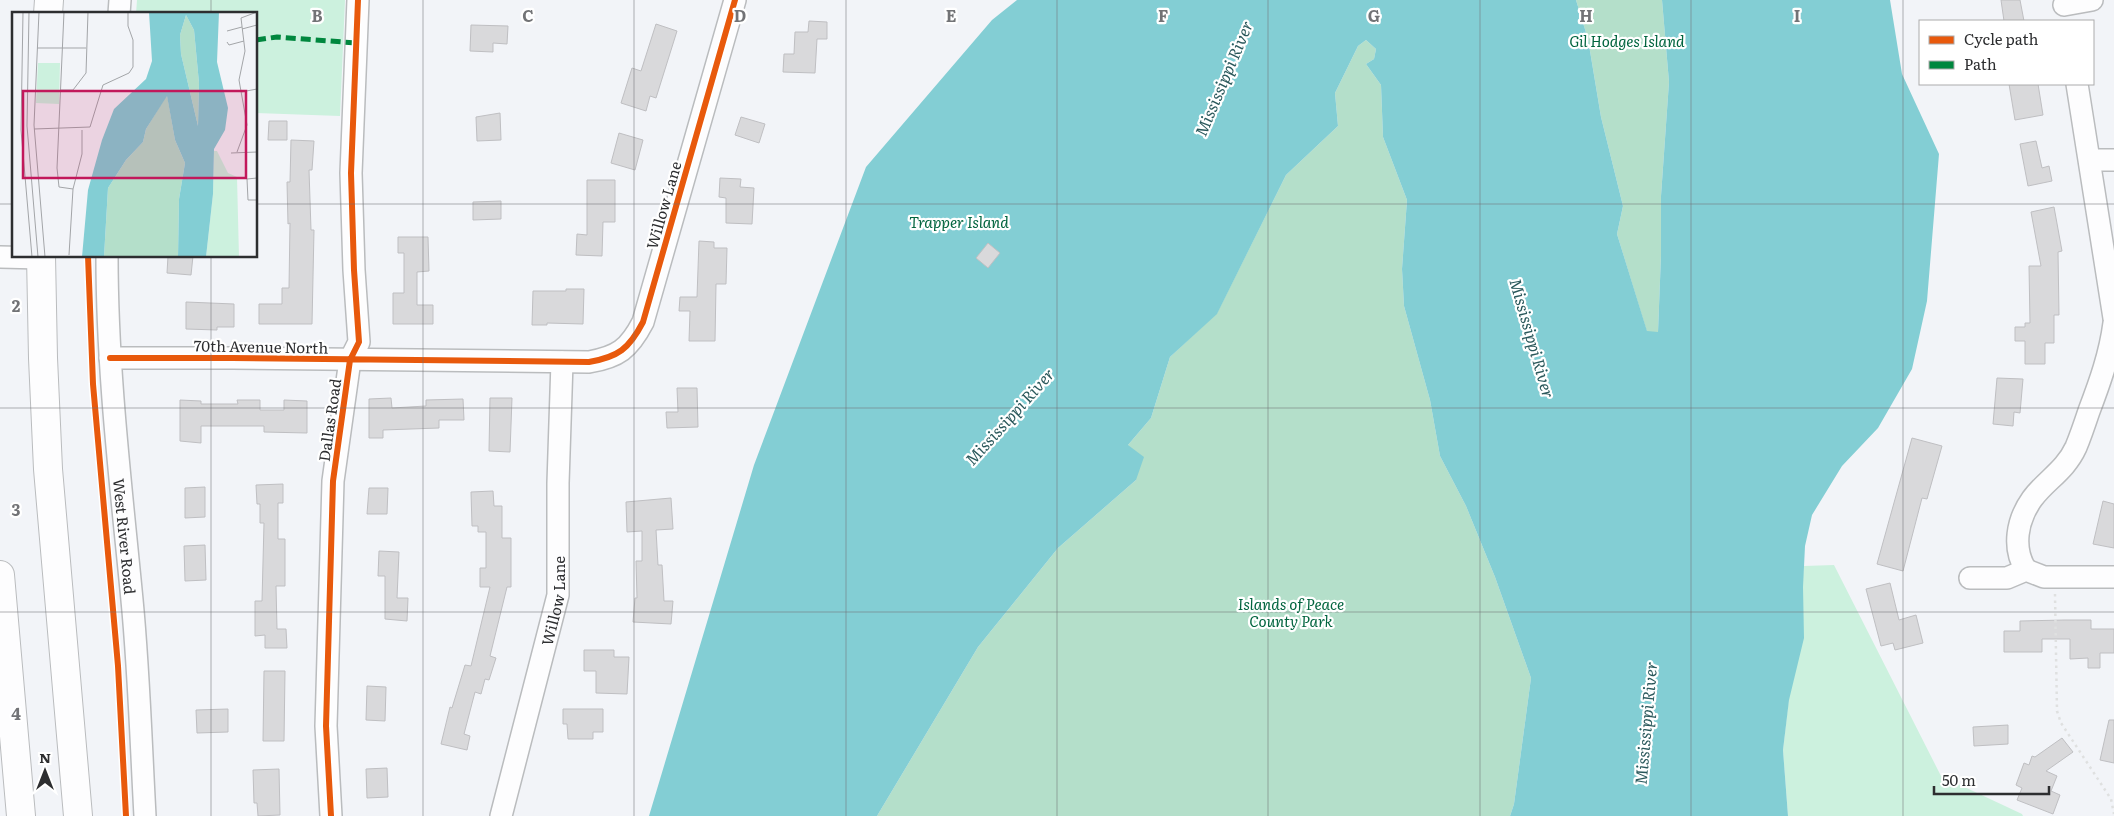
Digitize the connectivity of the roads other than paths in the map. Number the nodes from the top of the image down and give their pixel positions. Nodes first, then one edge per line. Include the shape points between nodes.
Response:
1 (358, 0) edge
2 (735, 0) edge
3 (2092, 0) edge
4 (2065, 9) edge
5 (2077, 85) edge
6 (2090, 160) junction
7 (2114, 160) edge
8 (41, 258) edge
9 (107, 258) edge
10 (2114, 318) edge
11 (2114, 323) edge
12 (2112, 345) edge
13 (110, 358) junction
14 (350, 360) junction
15 (562, 362) junction
16 (2026, 570) junction
17 (0, 574) edge
18 (2114, 577) edge
19 (1970, 578) dead end
20 (21, 816) edge
21 (78, 816) edge
22 (145, 816) edge
23 (331, 816) edge
24 (501, 816) edge

1 - 14 street, Dallas Road via 351,173 359,342
2 - 15 street, Willow Lane via 643,322 622,352 589,362
3 - 4 street
5 - 6 street
6 - 7 street
6 - 10 street
8 - 21 highway via 48,469
9 - 13 street, West River Road
11 - 12 street
12 - 16 street via 2076,447 2057,475 2033,498 2021,522 2017,549
13 - 14 street, 70th Avenue North
13 - 22 street, West River Road via 133,603
14 - 15 street, 70th Avenue North
14 - 23 street, Dallas Road via 333,481 326,726
15 - 24 street, Willow Lane via 558,595
16 - 18 street via 2044,577
16 - 19 street via 2007,578
17 - 20 highway

